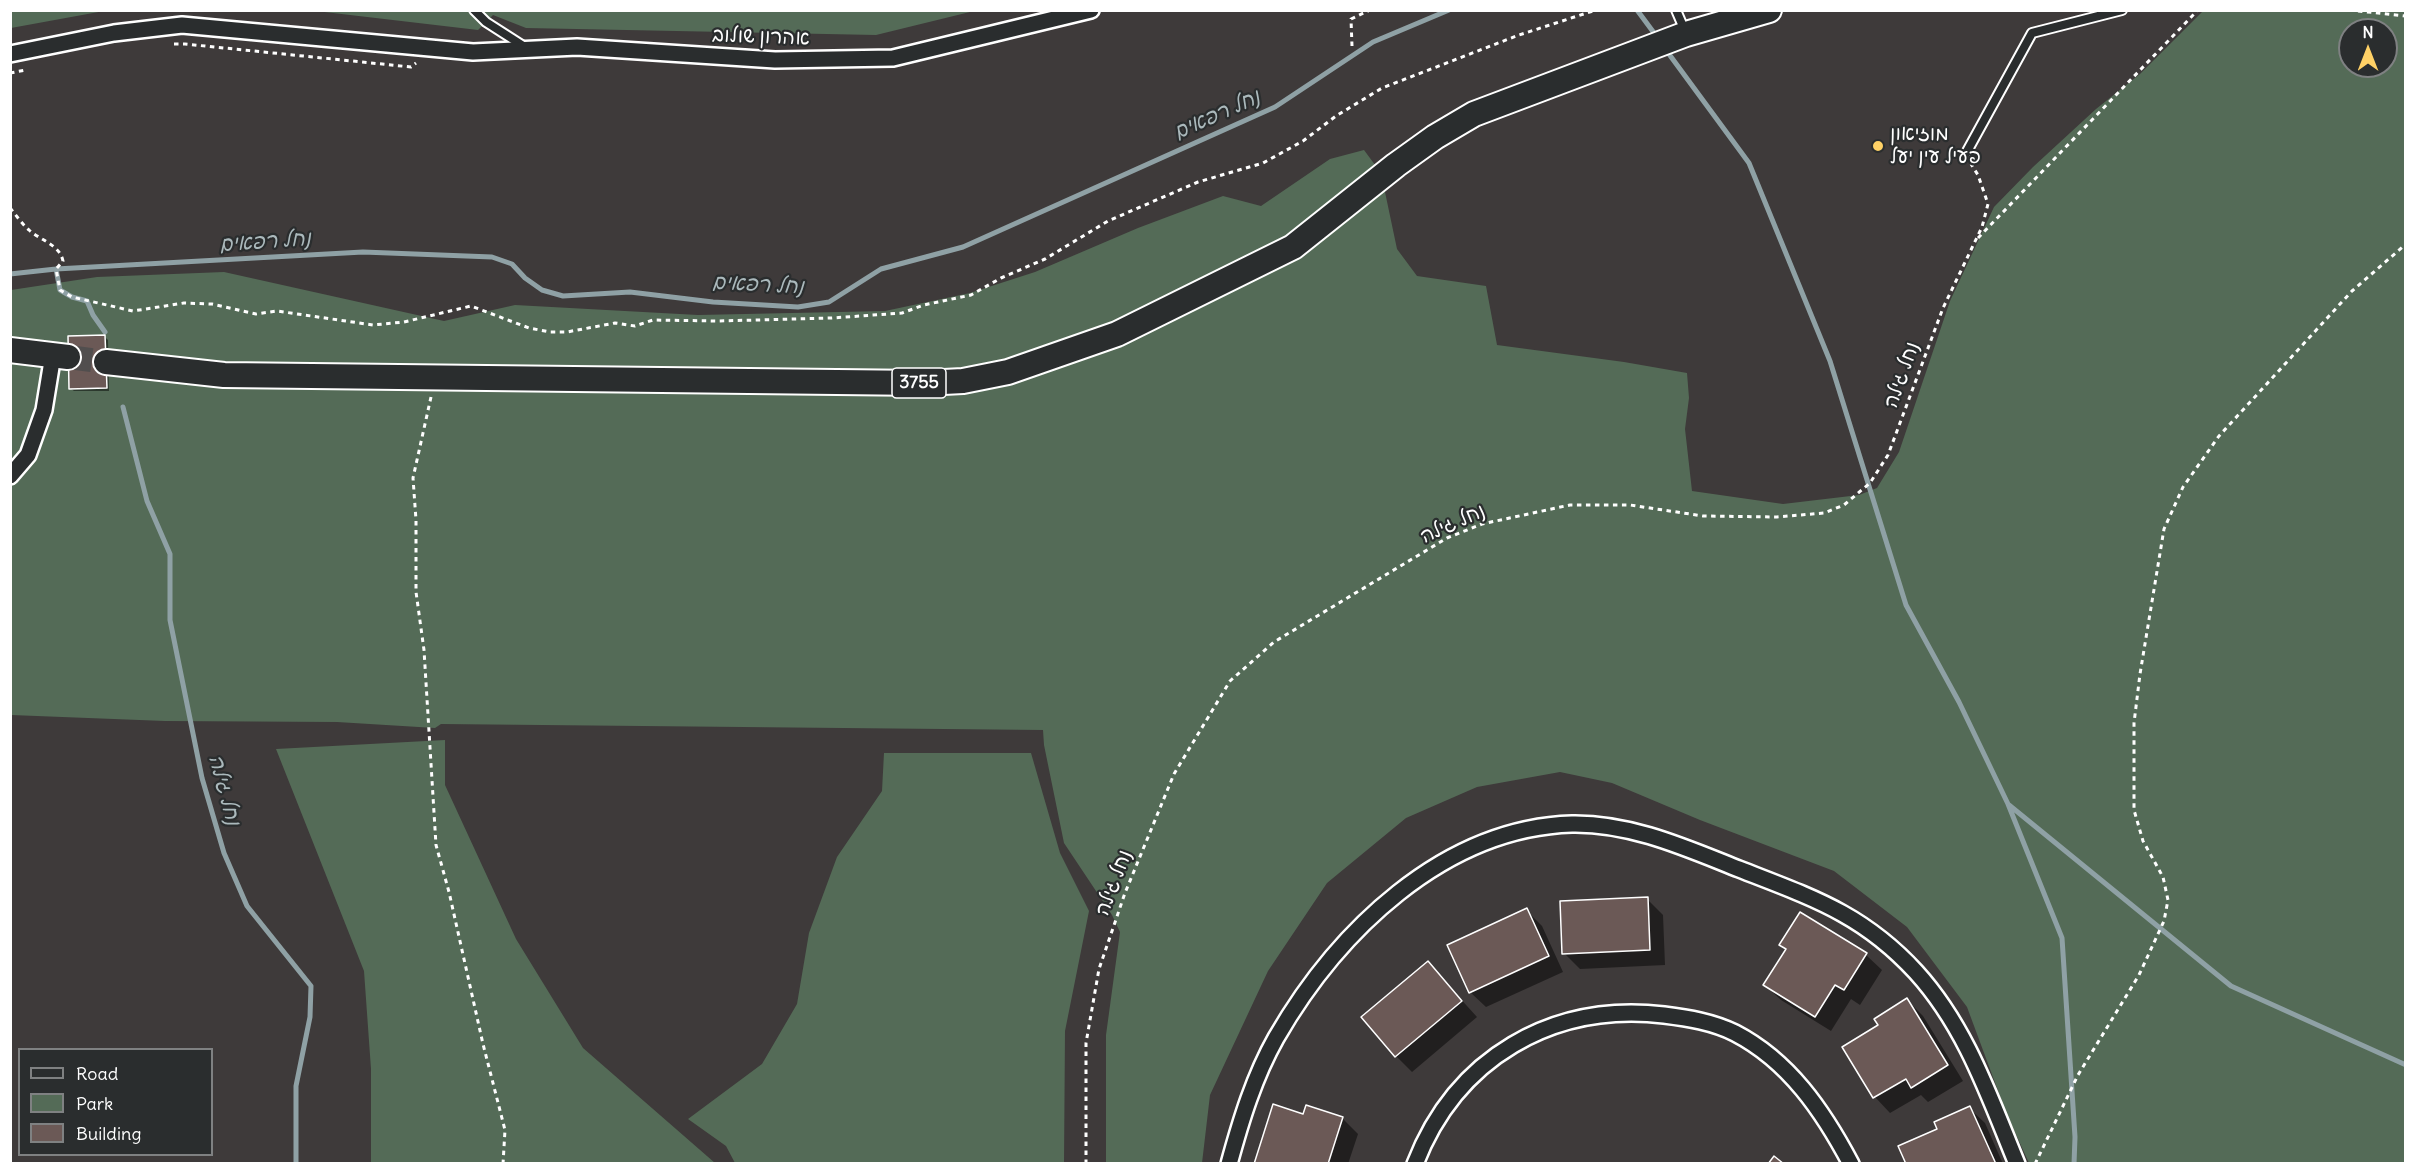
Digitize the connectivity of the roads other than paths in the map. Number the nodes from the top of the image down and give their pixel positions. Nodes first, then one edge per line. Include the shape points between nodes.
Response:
1 (474, 10) edge
2 (1091, 10) edge
3 (1676, 10) edge
4 (1769, 10) edge
5 (2122, 10) edge
6 (1680, 37) junction
7 (529, 49) junction
8 (10, 54) edge
9 (1965, 155) road end
10 (10, 350) edge
11 (60, 356) joint
12 (106, 362) tunnel mouth
13 (10, 476) edge
14 (1230, 1164) edge
15 (1415, 1164) edge
16 (1851, 1164) edge
17 (2017, 1164) edge

1 - 7 lane
2 - 7 street, אהרון שולוב via 893,58 775,60 577,47
3 - 6 lane
4 - 6 main road, 3755
5 - 9 lane via 2032,33
6 - 12 main road, 3755 via 1474,114 1396,165 1293,247 1117,334 1008,372 963,381 924,383 435,378 224,375
7 - 8 street, אהרון שולוב via 473,52 182,25 114,33
10 - 11 main road
11 - 13 street via 28,455
14 - 17 street via 1251,1093 1276,1039 1321,972 1368,919 1395,895 1452,858 1511,835 1574,824 1645,834 1677,844 1819,900 1865,925 1914,970 1957,1028 1974,1058
15 - 16 street via 1450,1100 1491,1059 1534,1033 1561,1023 1644,1013 1717,1026 1766,1053 1804,1089

